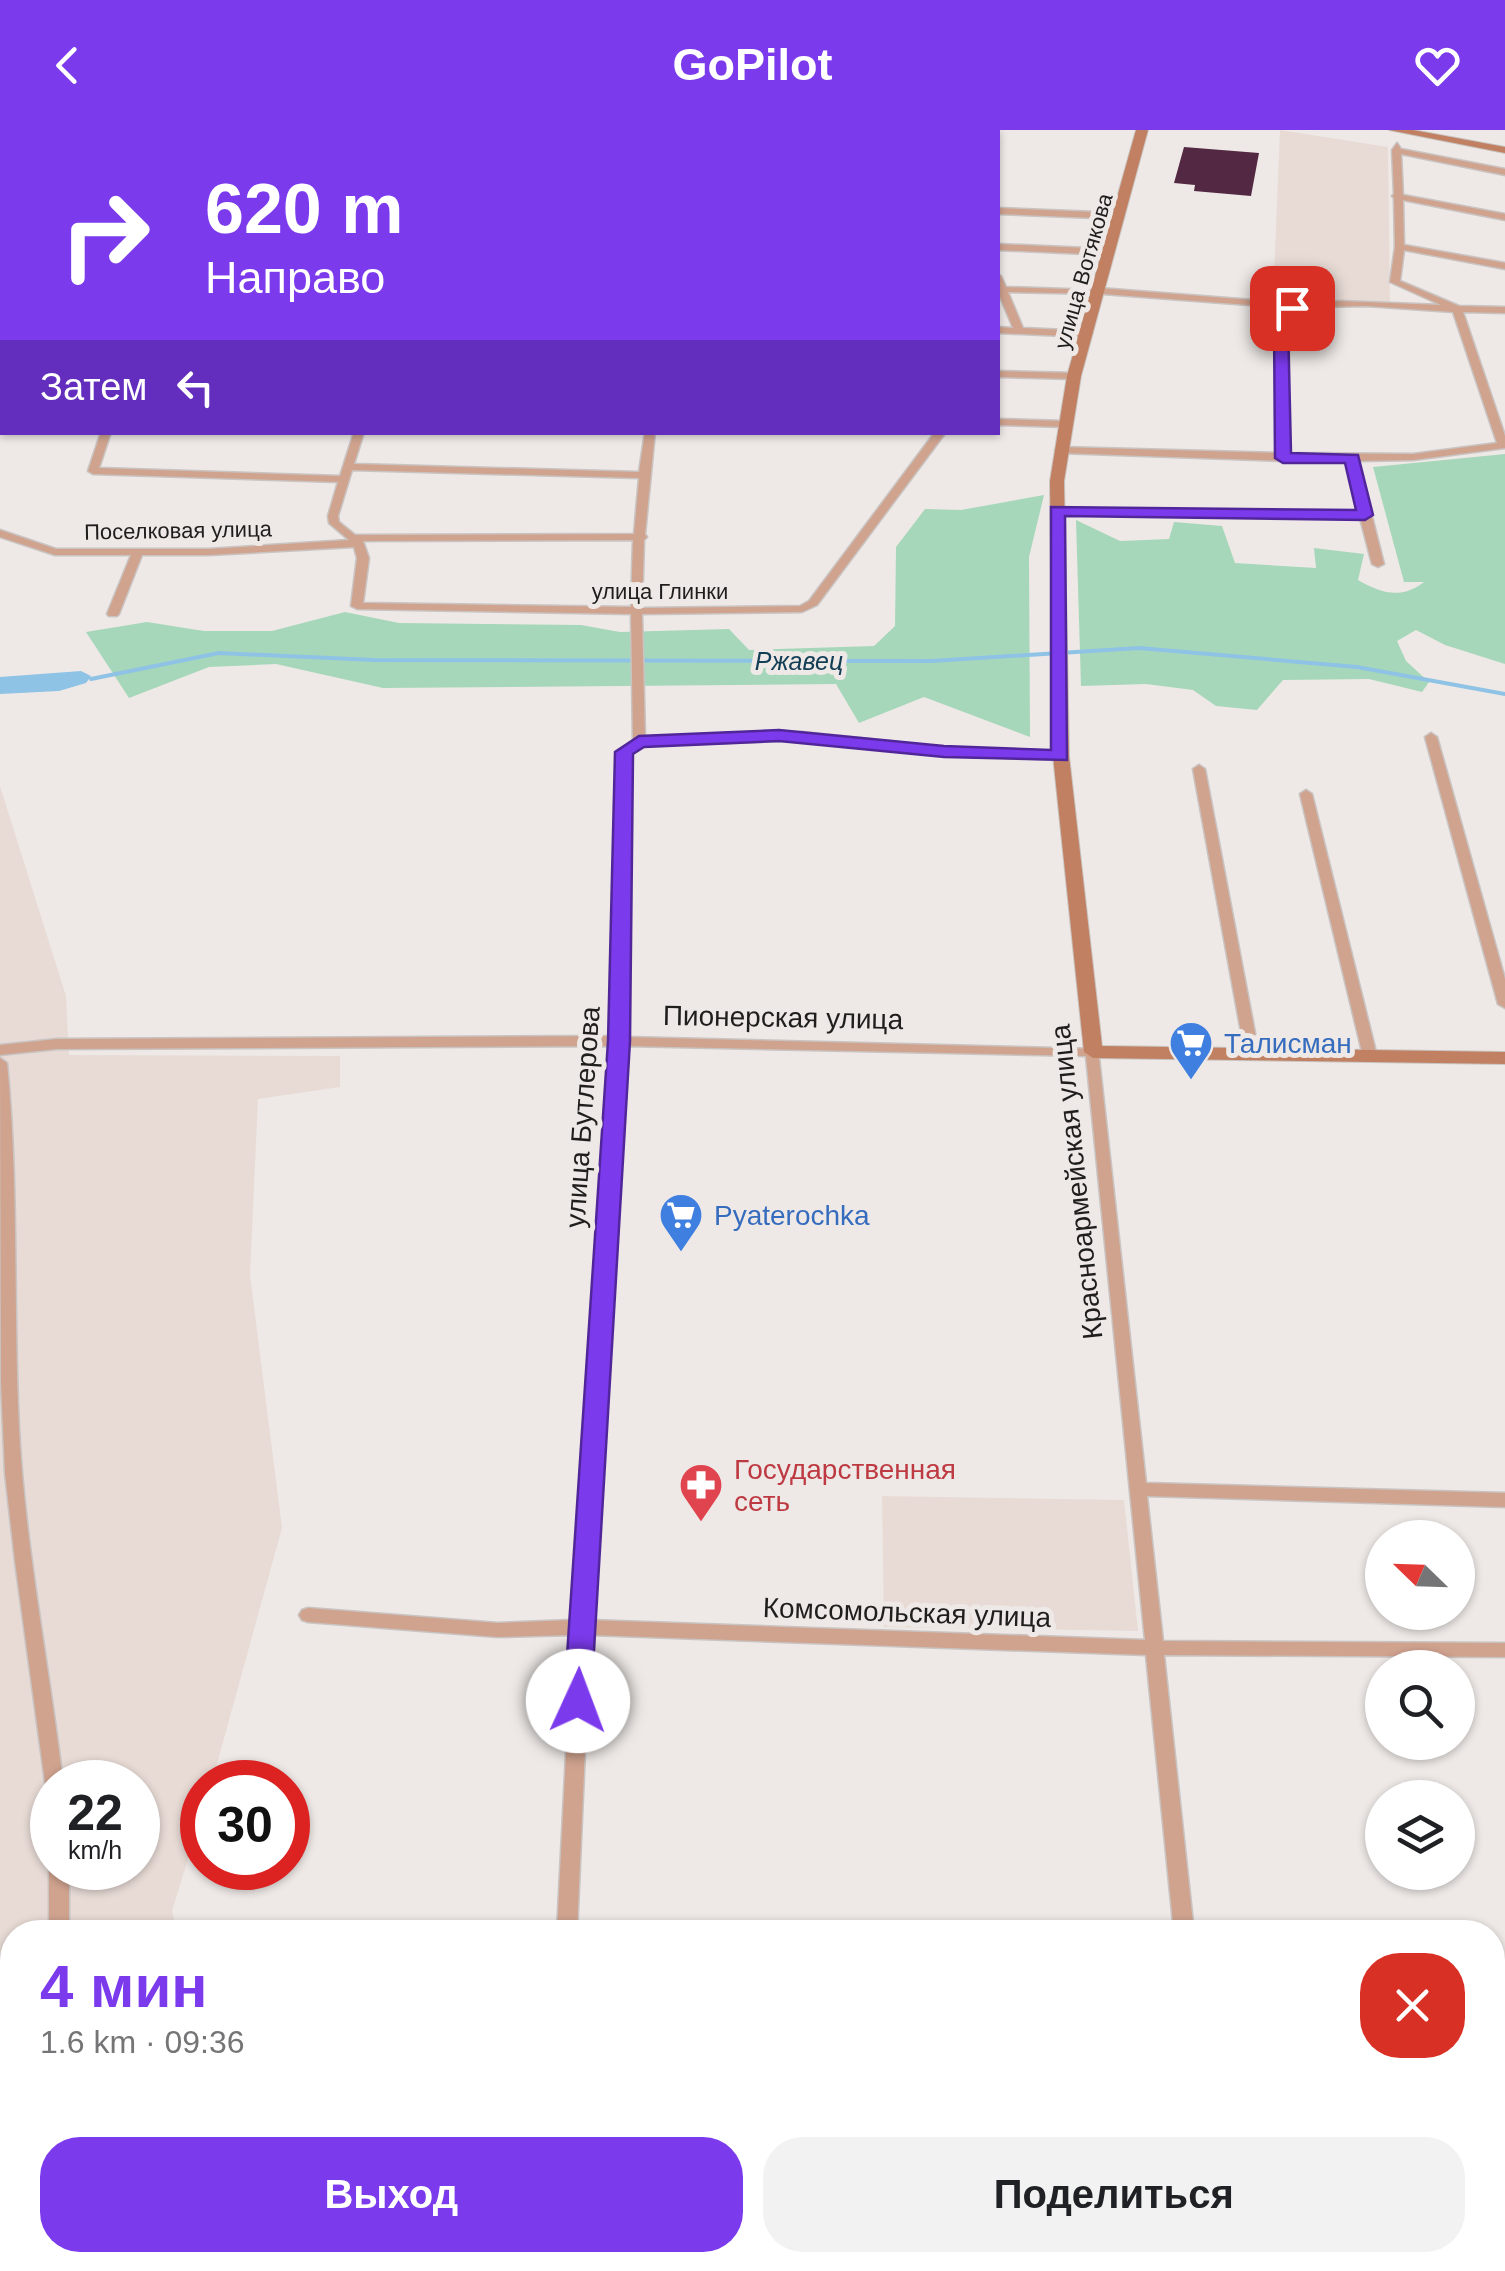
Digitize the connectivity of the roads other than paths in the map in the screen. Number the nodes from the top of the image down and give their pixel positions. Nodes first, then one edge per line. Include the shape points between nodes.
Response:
1 (1142, 130) edge
2 (1395, 130) edge
3 (1505, 150) edge
4 (1505, 172) edge
5 (1396, 196) junction
6 (1000, 211) edge
7 (1120, 216) junction
8 (1505, 216) edge
9 (1000, 247) edge
10 (1400, 247) junction
11 (1110, 252) junction
12 (1505, 266) edge
13 (1000, 286) edge
14 (1000, 288) edge
15 (1099, 292) junction
16 (1296, 308) junction
17 (1457, 309) junction
18 (1505, 310) edge
19 (1000, 330) edge
20 (1018, 330) junction
21 (1087, 334) junction
22 (1000, 374) edge
23 (1074, 376) junction
24 (1000, 422) edge
25 (1064, 424) junction
26 (105, 435) edge
27 (358, 435) edge
28 (650, 435) edge
29 (939, 435) edge
30 (1504, 445) edge
31 (1060, 450) junction
32 (1283, 458) junction
33 (1352, 458) junction
34 (346, 473) junction
35 (644, 474) junction
36 (1057, 511) junction
37 (1365, 515) junction
38 (0, 533) edge
39 (642, 537) junction
40 (357, 540) junction
41 (138, 551) junction
42 (1378, 564) dead end
43 (638, 612) junction
44 (113, 614) dead end
45 (1431, 737) dead end
46 (639, 742) junction
47 (1060, 756) junction
48 (1200, 769) dead end
49 (1306, 794) dead end
50 (1505, 1004) edge
51 (619, 1041) junction
52 (0, 1050) edge
53 (1092, 1052) junction
54 (1252, 1054) junction
55 (1370, 1056) junction
56 (1505, 1058) edge
57 (0, 1064) edge
58 (1141, 1489) junction
59 (1505, 1500) edge
60 (308, 1615) dead end
61 (581, 1627) junction
62 (1155, 1648) junction
63 (1505, 1650) edge
64 (52, 1760) edge
65 (59, 1890) edge
66 (58, 1920) edge
67 (568, 1920) edge
68 (1183, 1920) edge

1 - 7 street, улица Вотякова
2 - 3 street
4 - 5 street via 1396,148
5 - 8 street
5 - 10 street
6 - 7 street
7 - 11 street, улица Вотякова
9 - 11 street
10 - 12 street
10 - 17 street via 1395,282
11 - 15 street, улица Вотякова
13 - 15 street
14 - 20 street
15 - 16 street
15 - 21 street, улица Вотякова
16 - 17 street
16 - 32 street via 1281,322
17 - 18 street
17 - 30 street
19 - 20 street
20 - 21 street
21 - 23 street, улица Вотякова
22 - 23 street
23 - 25 street, улица Вотякова
24 - 25 street
25 - 31 street, Красноармейская улица
26 - 34 street via 93,471
27 - 34 street
28 - 35 street, улица Бутлерова
29 - 43 street, улица Глинки via 813,603 789,611
30 - 33 street
31 - 32 street
31 - 36 street, Красноармейская улица
32 - 33 street
33 - 37 street
34 - 35 street
34 - 40 street via 334,523
35 - 39 street, улица Бутлерова
36 - 37 street
36 - 47 street, Красноармейская улица
37 - 42 street
38 - 41 street, Поселковая улица via 54,552
39 - 40 street, Поселковая улица
39 - 43 street, улица Бутлерова
40 - 41 street, Поселковая улица
40 - 43 street, улица Глинки via 363,558 357,606
41 - 44 street
43 - 46 street, улица Бутлерова
45 - 50 street
46 - 47 street via 802,736
46 - 51 street, улица Бутлерова via 624,752
47 - 53 street, Красноармейская улица
48 - 54 street
49 - 55 street
51 - 52 street, Пионерская улица via 57,1044
51 - 53 street, Пионерская улица
51 - 61 street, улица Бутлерова
53 - 54 street, Пионерская улица
53 - 58 street, Красноармейская улица
54 - 55 street, Пионерская улица
55 - 56 street, Пионерская улица
57 - 64 street via 11,1273 10,1427
58 - 59 street
58 - 62 street, Красноармейская улица
60 - 61 street, Комсомольская улица via 498,1630
61 - 62 street, Комсомольская улица
61 - 67 street, улица Бутлерова
62 - 63 street, Комсомольская улица
62 - 68 street, Красноармейская улица
65 - 66 street

